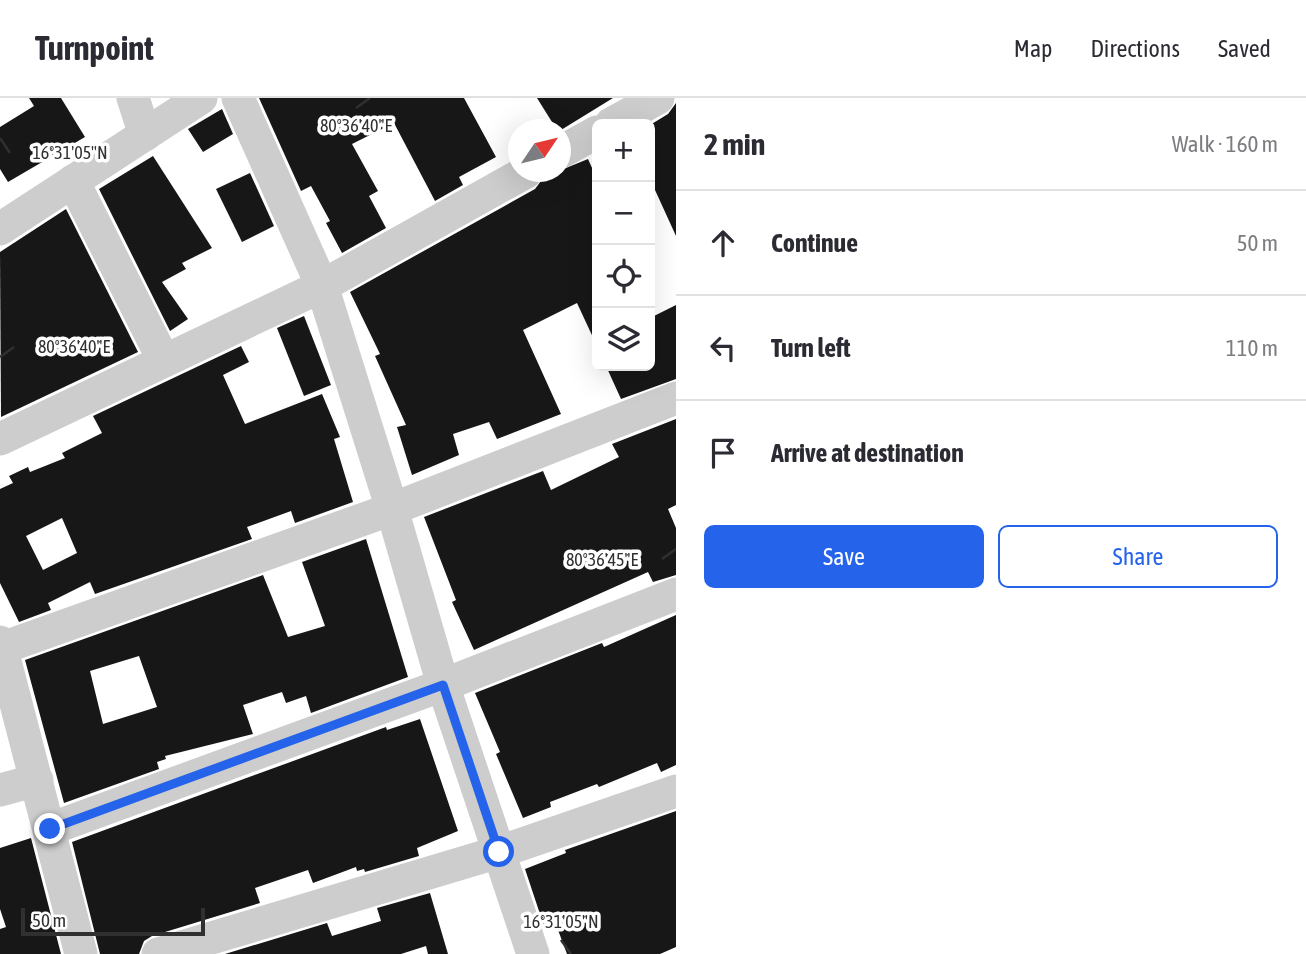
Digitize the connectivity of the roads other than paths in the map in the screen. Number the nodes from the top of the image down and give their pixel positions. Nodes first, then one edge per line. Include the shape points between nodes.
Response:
1 (132, 98) edge
2 (201, 98) edge
3 (239, 98) edge
4 (657, 98) edge
5 (620, 119) edge
6 (145, 135) junction
7 (592, 135) edge
8 (571, 146) edge
9 (74, 181) junction
10 (508, 182) edge
11 (0, 229) edge
12 (321, 286) junction
13 (164, 361) junction
14 (676, 398) edge
15 (0, 439) edge
16 (393, 509) junction
17 (676, 594) edge
18 (1, 645) edge
19 (443, 685) junction
20 (37, 780) junction
21 (0, 790) edge
22 (676, 791) edge
23 (50, 829) junction
24 (499, 852) junction
25 (81, 954) edge
26 (159, 954) edge
27 (533, 954) edge

1 - 6 street
2 - 6 street
3 - 12 street
4 - 5 street
6 - 9 street
7 - 8 street
9 - 11 street
9 - 13 street
10 - 12 street
12 - 13 street
12 - 16 street
13 - 15 street
14 - 16 street
16 - 18 street
16 - 19 street
17 - 19 street
18 - 20 street
19 - 23 street
19 - 24 street
20 - 21 street
20 - 23 street
22 - 24 street
23 - 25 street
24 - 26 street
24 - 27 street

